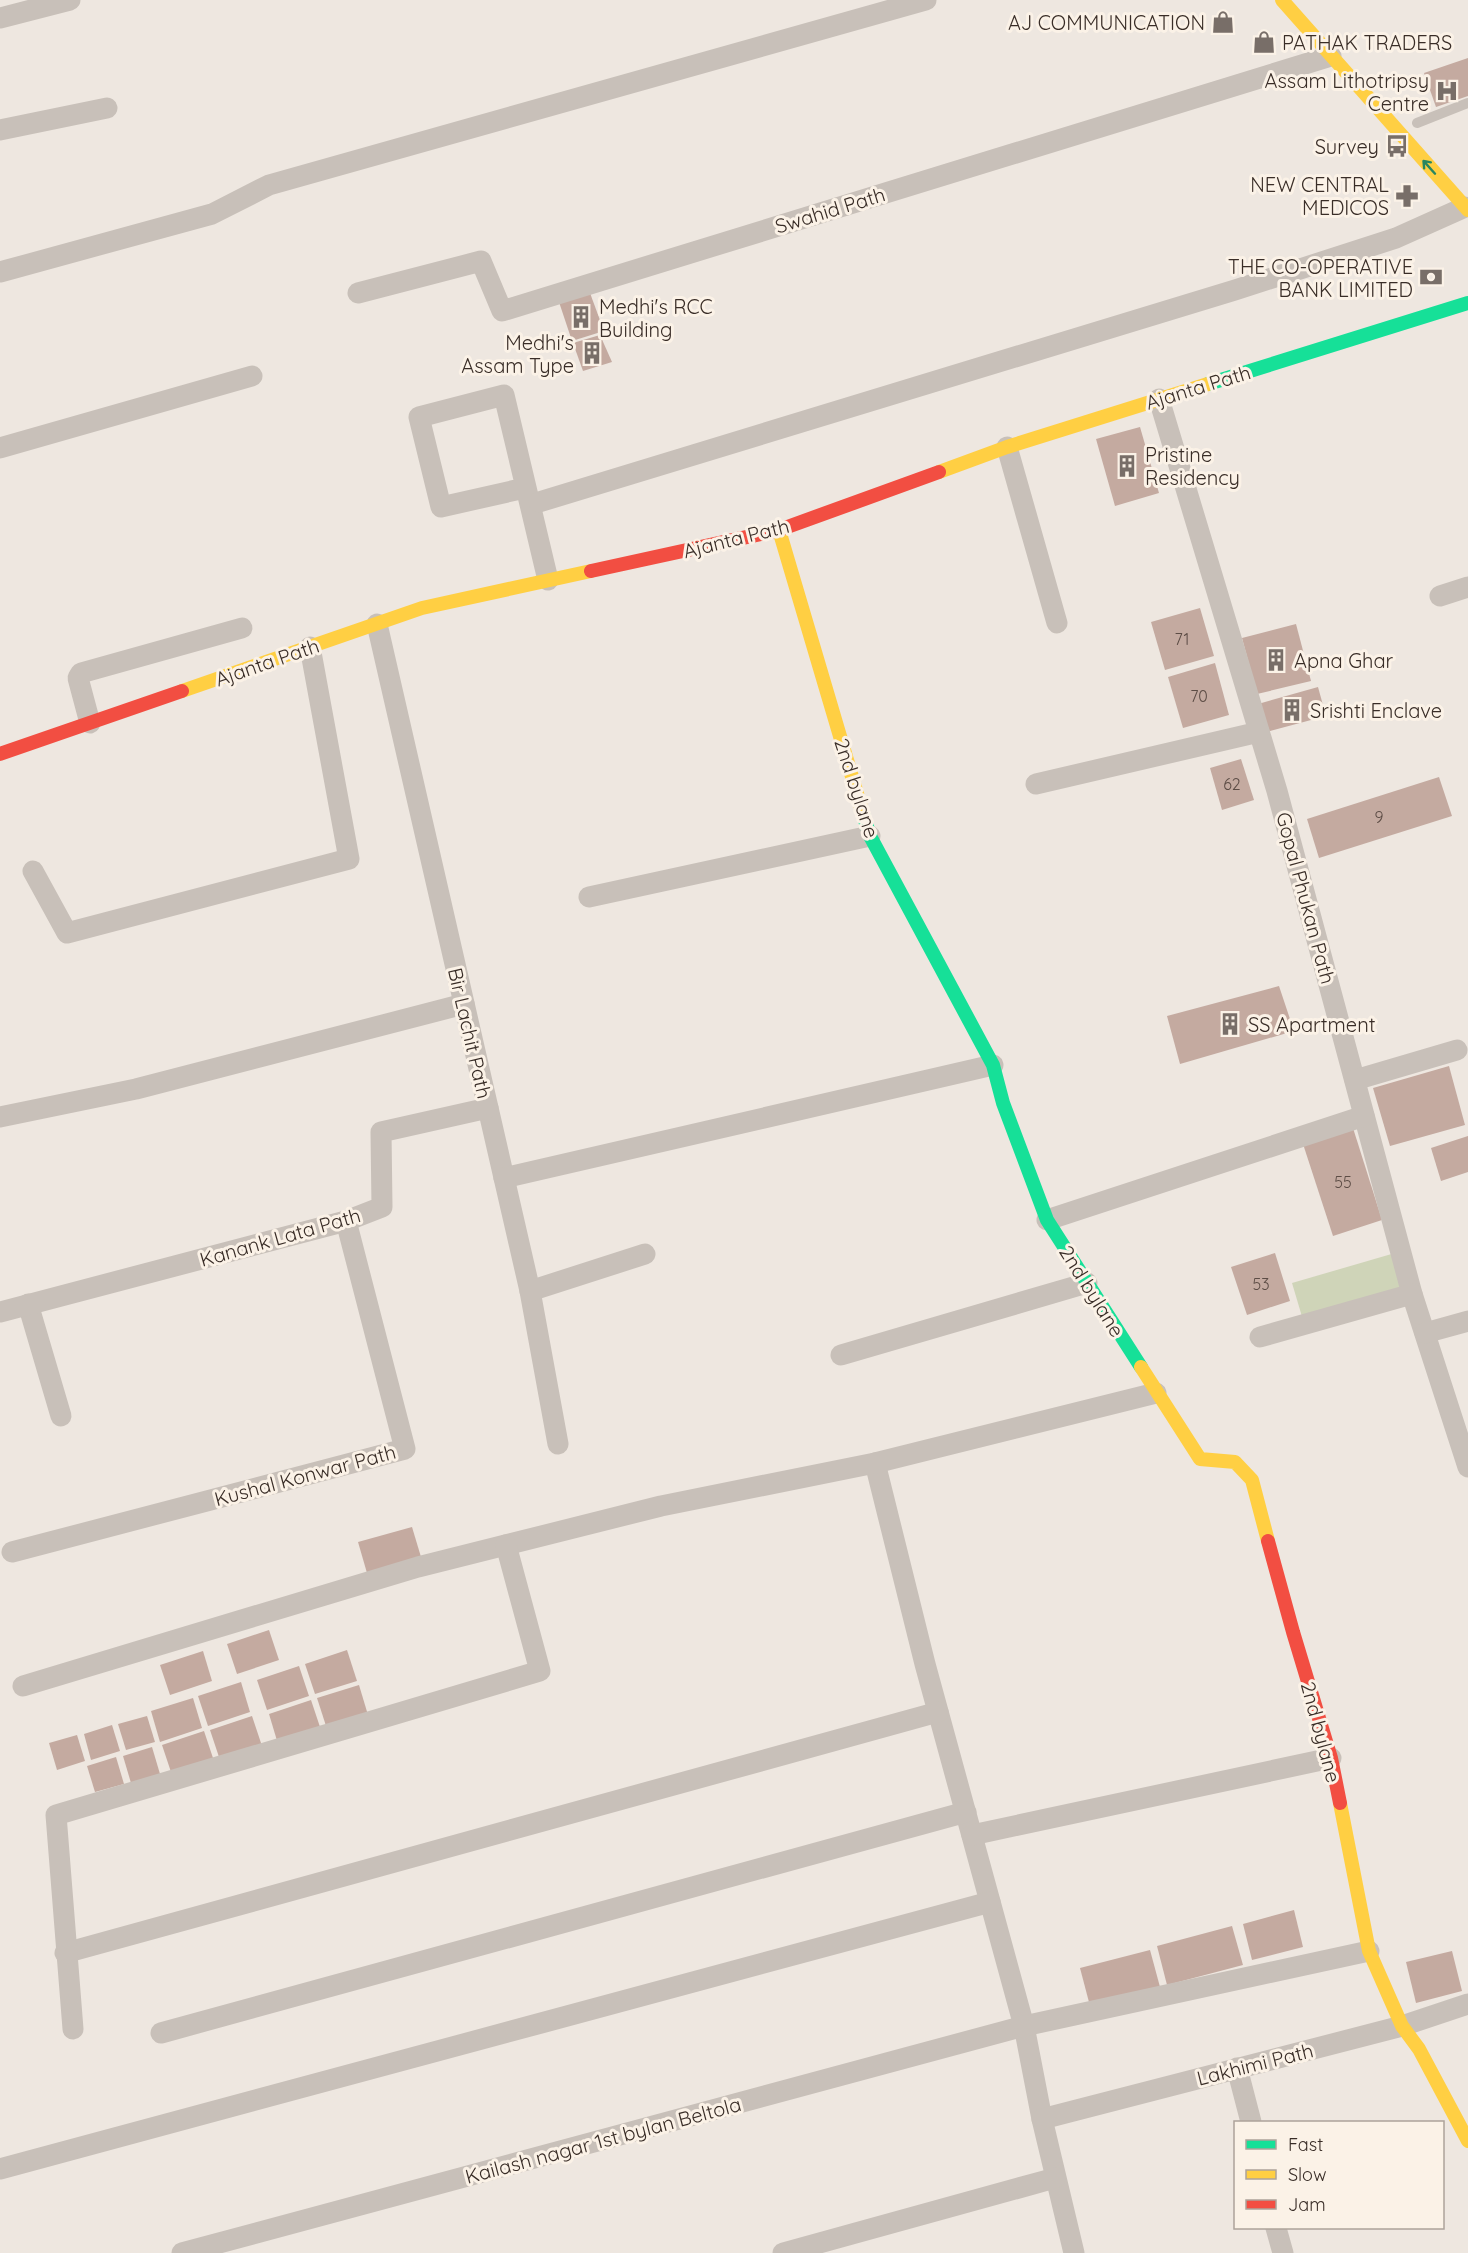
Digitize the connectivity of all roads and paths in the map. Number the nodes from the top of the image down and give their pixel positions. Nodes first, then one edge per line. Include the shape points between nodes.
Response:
1 (70, 0) edge
2 (926, 0) edge
3 (1282, 0) edge
4 (0, 18) edge
5 (1331, 56) junction
6 (1468, 103) edge
7 (107, 108) dead end
8 (1417, 123) dead end
9 (0, 130) edge
10 (1467, 209) edge
11 (0, 272) edge
12 (358, 292) dead end
13 (1468, 303) edge
14 (252, 376) dead end
15 (1159, 399) junction
16 (1008, 447) junction
17 (0, 448) edge
18 (532, 495) junction
19 (779, 530) junction
20 (548, 580) junction
21 (1468, 587) edge
22 (1440, 597) dead end
23 (1057, 623) dead end
24 (376, 624) junction
25 (242, 628) dead end
26 (309, 647) junction
27 (90, 723) junction
28 (1259, 732) junction
29 (0, 754) edge
30 (1036, 784) dead end
31 (870, 836) junction
32 (33, 871) dead end
33 (589, 897) dead end
34 (464, 1004) junction
35 (1457, 1050) dead end
36 (993, 1065) junction
37 (1355, 1080) junction
38 (488, 1108) junction
39 (1364, 1116) junction
40 (0, 1117) edge
41 (504, 1178) junction
42 (1047, 1220) junction
43 (346, 1221) junction
44 (645, 1254) dead end
45 (1087, 1283) junction
46 (530, 1291) junction
47 (1412, 1294) junction
48 (28, 1304) junction
49 (0, 1312) edge
50 (1468, 1321) edge
51 (1425, 1333) junction
52 (1260, 1337) dead end
53 (841, 1355) dead end
54 (1156, 1393) junction
55 (61, 1416) dead end
56 (558, 1444) dead end
57 (874, 1462) junction
58 (1468, 1467) edge
59 (506, 1545) junction
60 (12, 1552) dead end
61 (23, 1686) dead end
62 (938, 1712) junction
63 (1331, 1758) junction
64 (966, 1812) junction
65 (972, 1834) junction
66 (990, 1902) junction
67 (1369, 1951) junction
68 (65, 1953) junction
69 (1468, 2004) edge
70 (1024, 2026) junction
71 (1402, 2026) junction
72 (73, 2029) dead end
73 (161, 2033) dead end
74 (1237, 2068) junction
75 (1042, 2119) junction
76 (1251, 2121) edge
77 (1468, 2141) edge
78 (0, 2169) edge
79 (1056, 2178) junction
80 (1276, 2229) edge
81 (192, 2252) edge
82 (783, 2253) edge
83 (1074, 2253) edge
84 (1283, 2253) edge

1 - 4 street
2 - 11 street via 269,185 212,214
3 - 5 street
10 -> 5 street
5 - 12 street, Swahid Path via 502,310 481,261
6 - 8 lane
7 - 9 street
10 - 18 street via 1396,238 1235,290
13 - 15 street, Ajanta Path
14 - 17 street
15 - 16 street, Ajanta Path
15 - 28 street, Gopal Phukan Path
16 - 19 street, Ajanta Path
16 - 23 street
18 - 18 street via 504,395 418,417 441,507
18 - 20 street
19 - 20 street, Ajanta Path
19 - 31 street, 2nd bylane
20 - 24 street, Ajanta Path via 422,608
21 - 22 street
24 - 26 street, Ajanta Path
24 - 34 street, Bir Lachit Path
25 - 27 street via 81,673 78,678
26 - 27 street, Ajanta Path
26 - 32 street via 349,859 67,933
27 - 29 street, Ajanta Path
28 - 30 street
28 - 37 street, Gopal Phukan Path
31 - 33 street
31 - 36 street, 2nd bylane
34 - 38 street, Bir Lachit Path
34 - 40 street via 136,1089
35 - 37 street
36 - 41 street
36 - 42 street, 2nd bylane via 1003,1103
37 - 39 street, Gopal Phukan Path
38 - 41 street, Bir Lachit Path
38 - 43 street, Kanank Lata Path via 381,1132 382,1207
39 - 42 street
39 - 47 street, Gopal Phukan Path
41 - 46 street, Bir Lachit Path
42 - 45 street, 2nd bylane
43 - 48 street, Kanank Lata Path
43 - 60 street, Kushal Konwar Path via 405,1449
44 - 46 street
45 - 53 street
45 - 54 street, 2nd bylane
46 - 56 street, Bir Lachit Path
47 - 51 street, Gopal Phukan Path
47 - 52 street
48 - 49 street, Kanank Lata Path
48 - 55 street
50 - 51 street
51 - 58 street, Gopal Phukan Path
54 - 57 street
54 - 63 street, 2nd bylane via 1200,1460 1235,1462 1252,1480
57 - 59 street via 661,1506
57 - 62 street
59 - 61 street via 418,1567
59 - 68 street via 540,1671 56,1815
62 - 64 street
62 - 68 street
63 - 65 street
63 - 67 street, 2nd bylane
64 - 65 street
64 - 73 street
65 - 66 street
66 - 70 street
66 - 78 street
67 - 70 street, Kailash nagar 1st bylan Beltola
67 - 71 street, 2nd bylane
68 - 72 street
69 - 71 street, Lakhimi Path
70 - 75 street
70 - 81 street, Kailash nagar 1st bylan Beltola
71 - 74 street, Lakhimi Path
71 - 77 street, 2nd bylane via 1419,2049
74 - 75 street, Lakhimi Path
74 - 76 street
75 - 79 street
79 - 82 street
79 - 83 street
80 - 84 street

